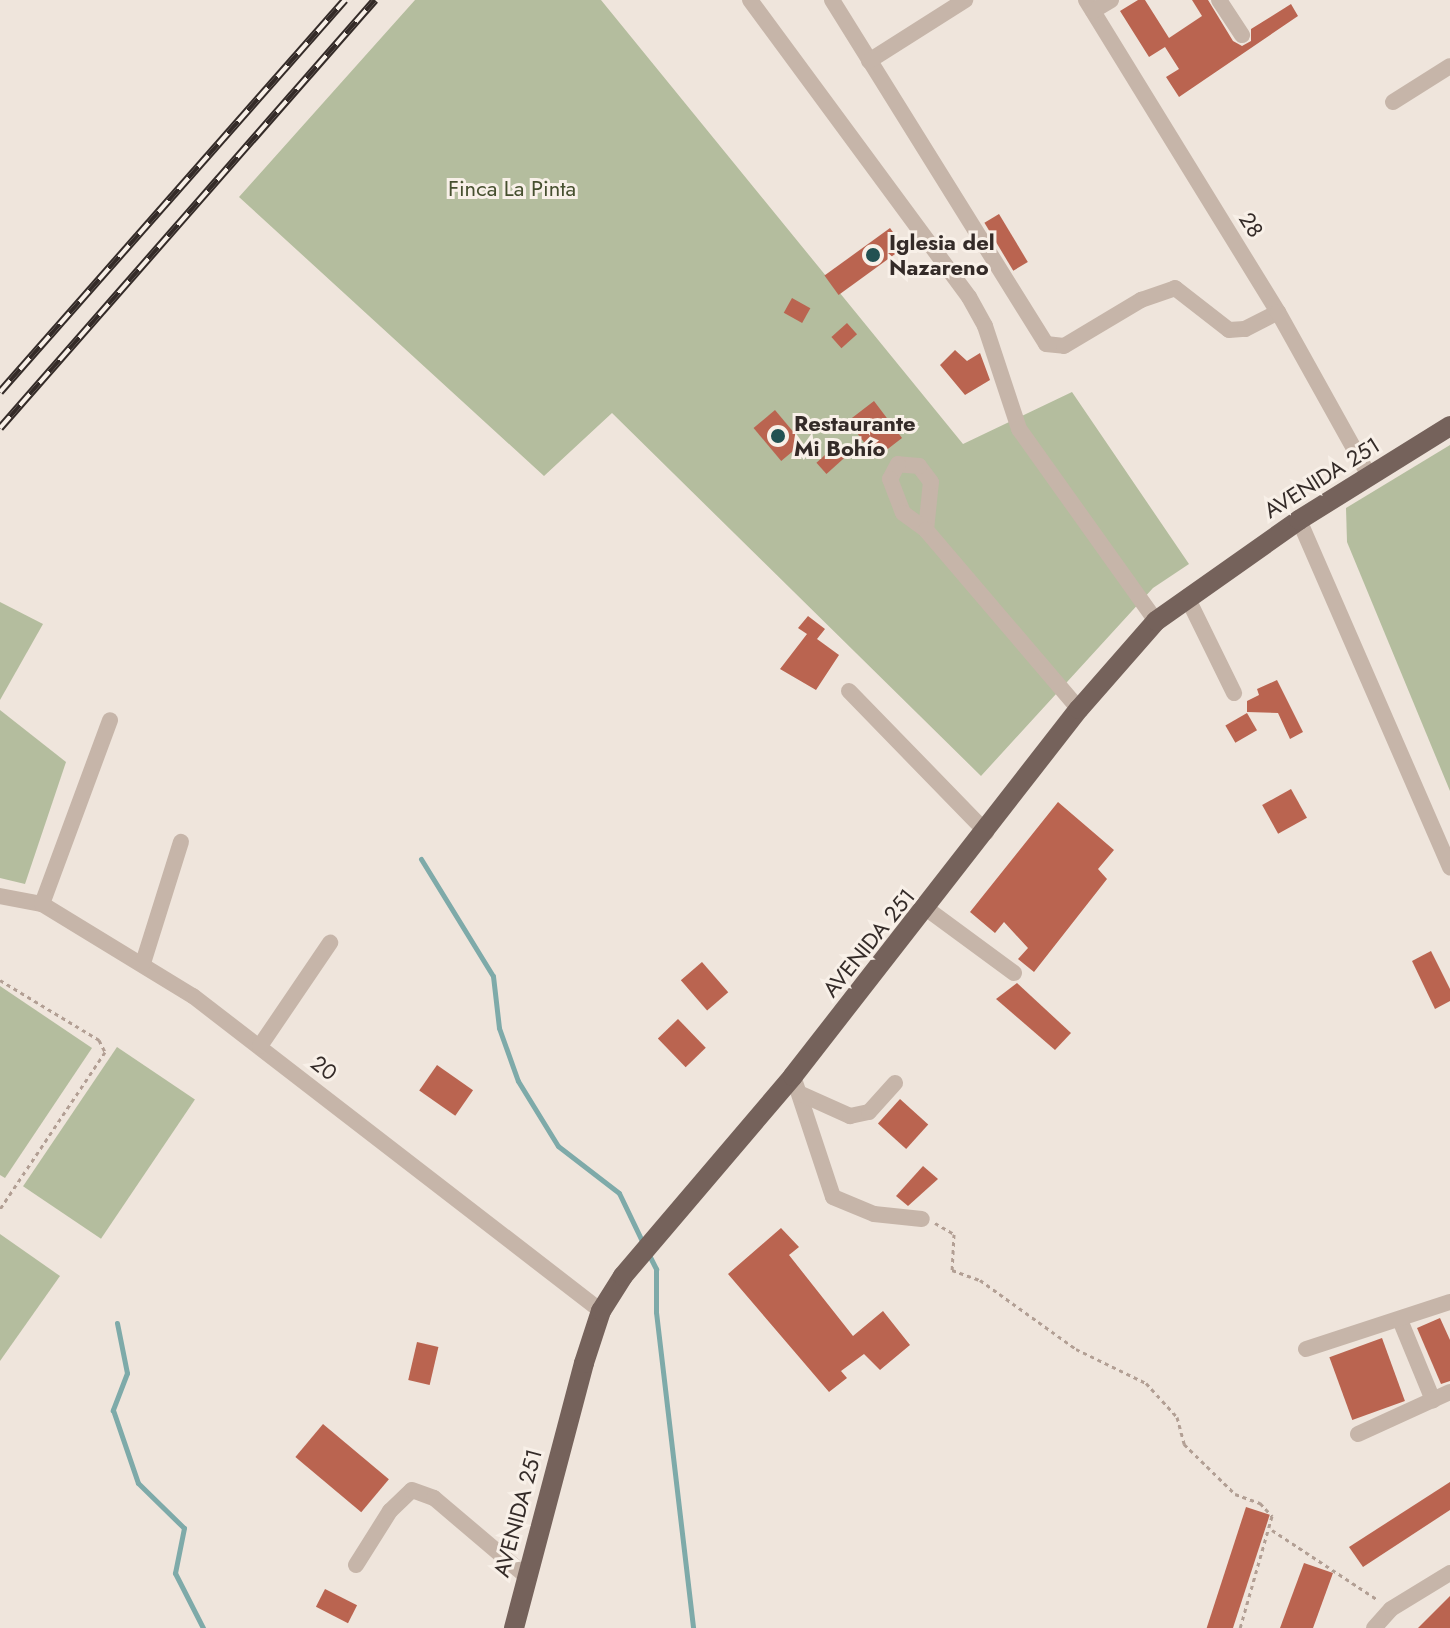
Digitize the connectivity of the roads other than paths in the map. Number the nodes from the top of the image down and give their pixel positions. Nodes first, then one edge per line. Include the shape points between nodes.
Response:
1 (750, 0) edge
2 (832, 0) edge
3 (965, 0) edge
4 (1111, 0) edge
5 (1219, 0) edge
6 (1089, 6) edge
7 (1242, 35) dead end
8 (869, 61) junction
9 (1450, 66) edge
10 (1393, 102) dead end
11 (1278, 312) junction
12 (1450, 426) edge
13 (1370, 477) junction
14 (1299, 520) junction
15 (926, 530) dead end
16 (1187, 597) junction
17 (1156, 621) junction
18 (849, 691) dead end
19 (1234, 693) dead end
20 (1079, 709) junction
21 (110, 720) dead end
22 (986, 832) junction
23 (181, 842) dead end
24 (1450, 868) edge
25 (0, 896) edge
26 (42, 904) junction
27 (927, 909) junction
28 (330, 943) dead end
29 (143, 963) junction
30 (1014, 973) dead end
31 (260, 1046) junction
32 (895, 1083) dead end
33 (797, 1085) junction
34 (922, 1219) road end
35 (1450, 1302) edge
36 (601, 1311) junction
37 (1400, 1320) junction
38 (1306, 1349) dead end
39 (1450, 1392) edge
40 (1433, 1400) junction
41 (1358, 1434) dead end
42 (356, 1565) dead end
43 (1450, 1573) edge
44 (527, 1577) junction
45 (514, 1628) edge
46 (1374, 1628) edge

1 - 17 street via 969,297 985,326 1019,429
2 - 8 street
3 - 8 street
4 - 6 street
5 - 7 street
6 - 11 street, 28
8 - 11 street via 1046,344 1064,346 1141,300 1175,288 1229,330 1245,329
9 - 10 street
11 - 13 street, 28
12 - 13 main road, AVENIDA 251
13 - 14 main road, AVENIDA 251
14 - 16 main road, AVENIDA 251
14 - 24 street
15 - 20 street
16 - 17 main road, AVENIDA 251
16 - 19 street
17 - 20 main road, AVENIDA 251
18 - 22 street
20 - 22 main road, AVENIDA 251
21 - 26 street
22 - 27 main road, AVENIDA 251
23 - 29 street
25 - 26 street, 20
26 - 29 street, 20
27 - 30 street
27 - 33 main road, AVENIDA 251
28 - 31 street
29 - 31 street, 20
31 - 36 street, 20
32 - 33 street via 869,1112 850,1116
33 - 34 street via 833,1197 874,1214
33 - 36 main road, AVENIDA 251 via 684,1201
35 - 37 street
36 - 44 main road, AVENIDA 251
37 - 38 street
37 - 40 street
39 - 40 street
40 - 41 street
42 - 44 street via 390,1511 412,1490 434,1498
43 - 46 street via 1391,1609
44 - 45 main road, AVENIDA 251

